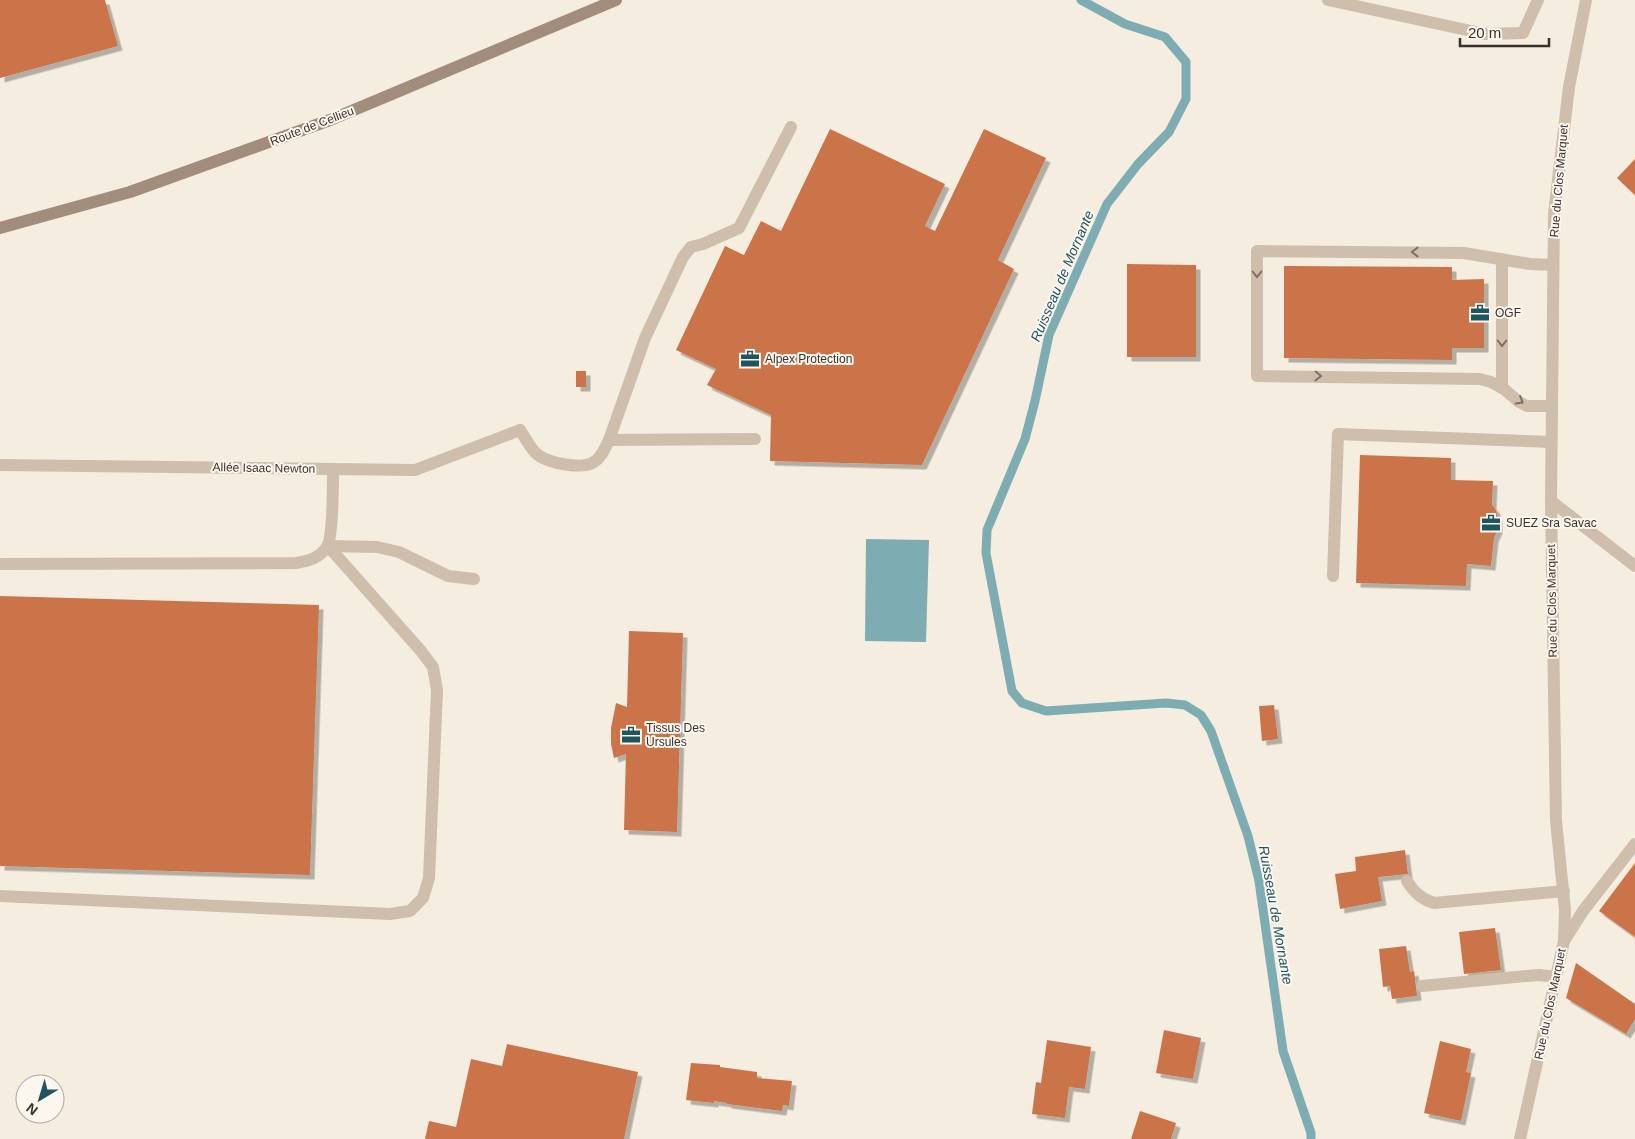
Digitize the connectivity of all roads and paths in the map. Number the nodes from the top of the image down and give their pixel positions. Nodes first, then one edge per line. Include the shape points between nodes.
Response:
1 (616, 0) edge
2 (1328, 0) edge
3 (1538, 0) edge
4 (1586, 0) edge
5 (791, 127) dead end
6 (0, 228) edge
7 (1502, 259) junction
8 (1553, 265) junction
9 (1502, 388) junction
10 (1552, 406) junction
11 (755, 439) dead end
12 (609, 440) junction
13 (1551, 442) junction
14 (0, 465) edge
15 (334, 468) junction
16 (1551, 501) junction
17 (328, 546) junction
18 (0, 564) edge
19 (1635, 566) edge
20 (1333, 576) dead end
21 (474, 579) dead end
22 (1635, 844) edge
23 (1408, 881) dead end
24 (1564, 891) junction
25 (0, 896) edge
26 (1564, 941) junction
27 (1556, 977) junction
28 (1422, 986) dead end
29 (1520, 1139) edge

1 - 6 main road, Route de Cellieu via 330,120 130,192
2 - 3 street via 1485,34 1523,33
4 - 8 street, Rue du Clos Marquet via 1568,96 1554,214
5 - 12 street via 739,228 691,247 683,257 645,338
7 - 8 street
7 -> 9 street
7 -> 9 street via 1464,252 1257,251 1257,376 1480,379
8 - 10 street, Rue du Clos Marquet
9 -> 10 street via 1527,406
10 - 13 street, Rue du Clos Marquet
11 - 12 street
12 - 15 street, Allée Isaac Newton via 601,456 592,463 574,466 550,462 536,454 520,430 415,470
13 - 16 street, Rue du Clos Marquet
13 - 20 street via 1338,434
14 - 15 street, Allée Isaac Newton
15 - 17 street
16 - 19 street
16 - 24 street, Rue du Clos Marquet via 1556,821
17 - 18 street via 314,560 296,564
17 - 21 street via 377,547 399,552 448,576
17 - 25 street via 433,667 437,690 429,878 423,898 410,911 390,914
22 - 26 street
23 - 24 street via 1414,892 1434,903
24 - 26 street, Rue du Clos Marquet
26 - 27 street, Rue du Clos Marquet
27 - 28 street via 1538,975
27 - 29 street, Rue du Clos Marquet

